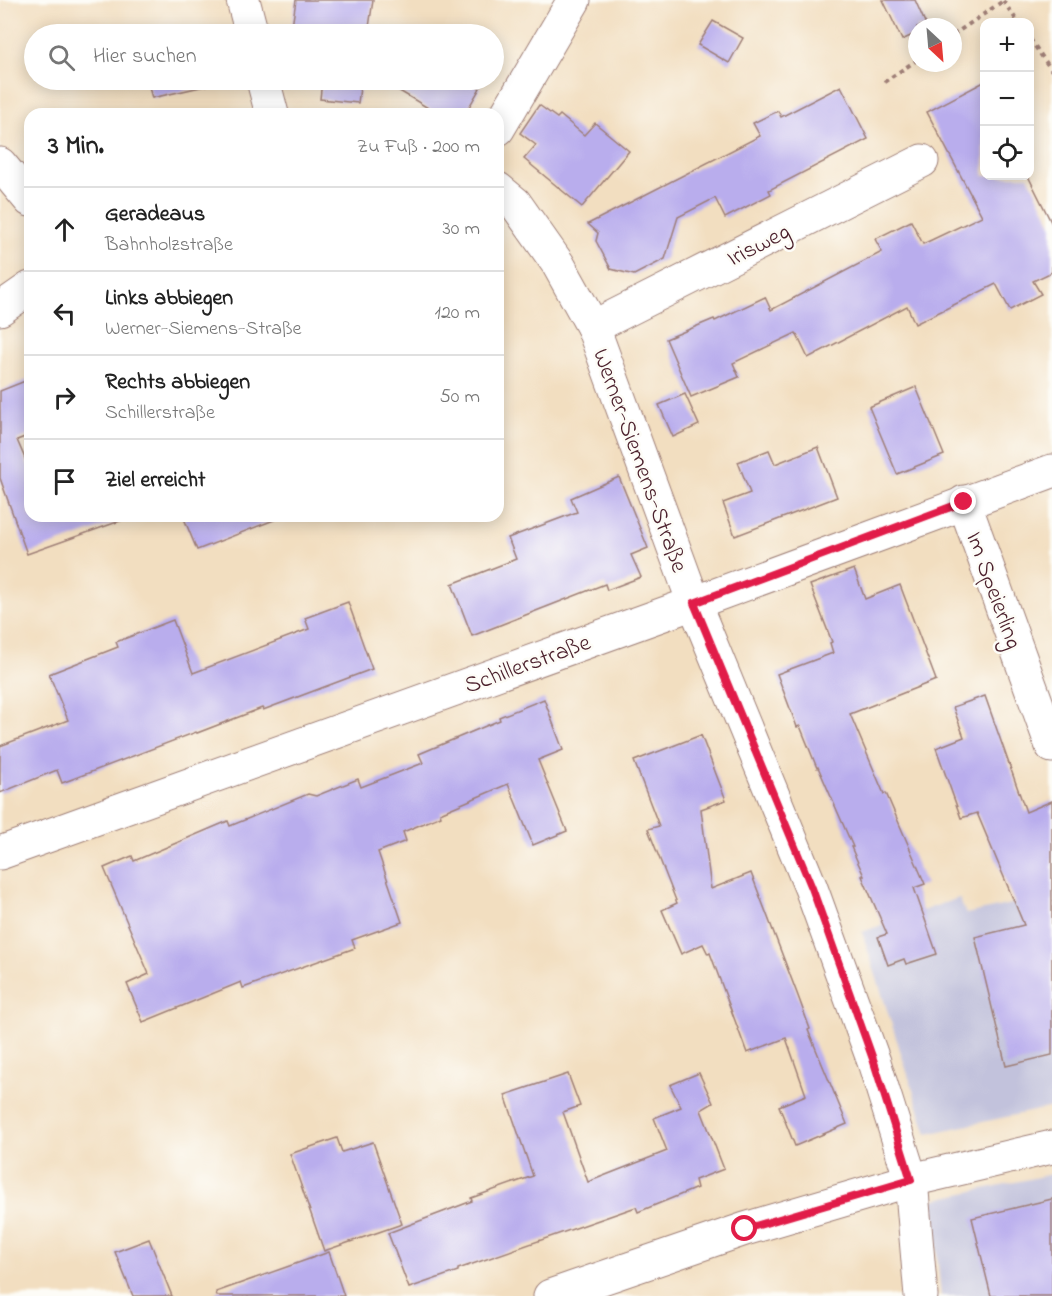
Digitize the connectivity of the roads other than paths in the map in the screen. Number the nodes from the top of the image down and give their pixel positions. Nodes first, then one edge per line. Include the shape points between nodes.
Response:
1 (243, 0) edge
2 (574, 0) edge
3 (249, 24) edge
4 (266, 90) edge
5 (270, 108) edge
6 (504, 119) edge
7 (922, 161) dead end
8 (0, 164) edge
9 (24, 193) edge
10 (504, 194) edge
11 (24, 295) edge
12 (0, 309) edge
13 (593, 327) junction
14 (1052, 471) edge
15 (964, 502) junction
16 (694, 603) junction
17 (1052, 746) edge
18 (0, 853) edge
19 (1052, 1147) edge
20 (911, 1180) junction
21 (550, 1296) edge
22 (921, 1296) edge

1 - 3 street
2 - 6 street
4 - 5 street
7 - 13 street, Irisweg
8 - 9 street
10 - 13 street, Werner-Siemens-Straße via 515,203 558,264
11 - 12 street
13 - 16 street, Werner-Siemens-Straße
14 - 15 street, Schillerstraße
15 - 16 street, Schillerstraße
15 - 17 street, Im Speierling
16 - 18 street, Schillerstraße
16 - 20 street, Werner-Siemens-Straße via 812,888
19 - 20 street
20 - 21 street via 745,1229
20 - 22 street, Werner-Siemens-Straße

